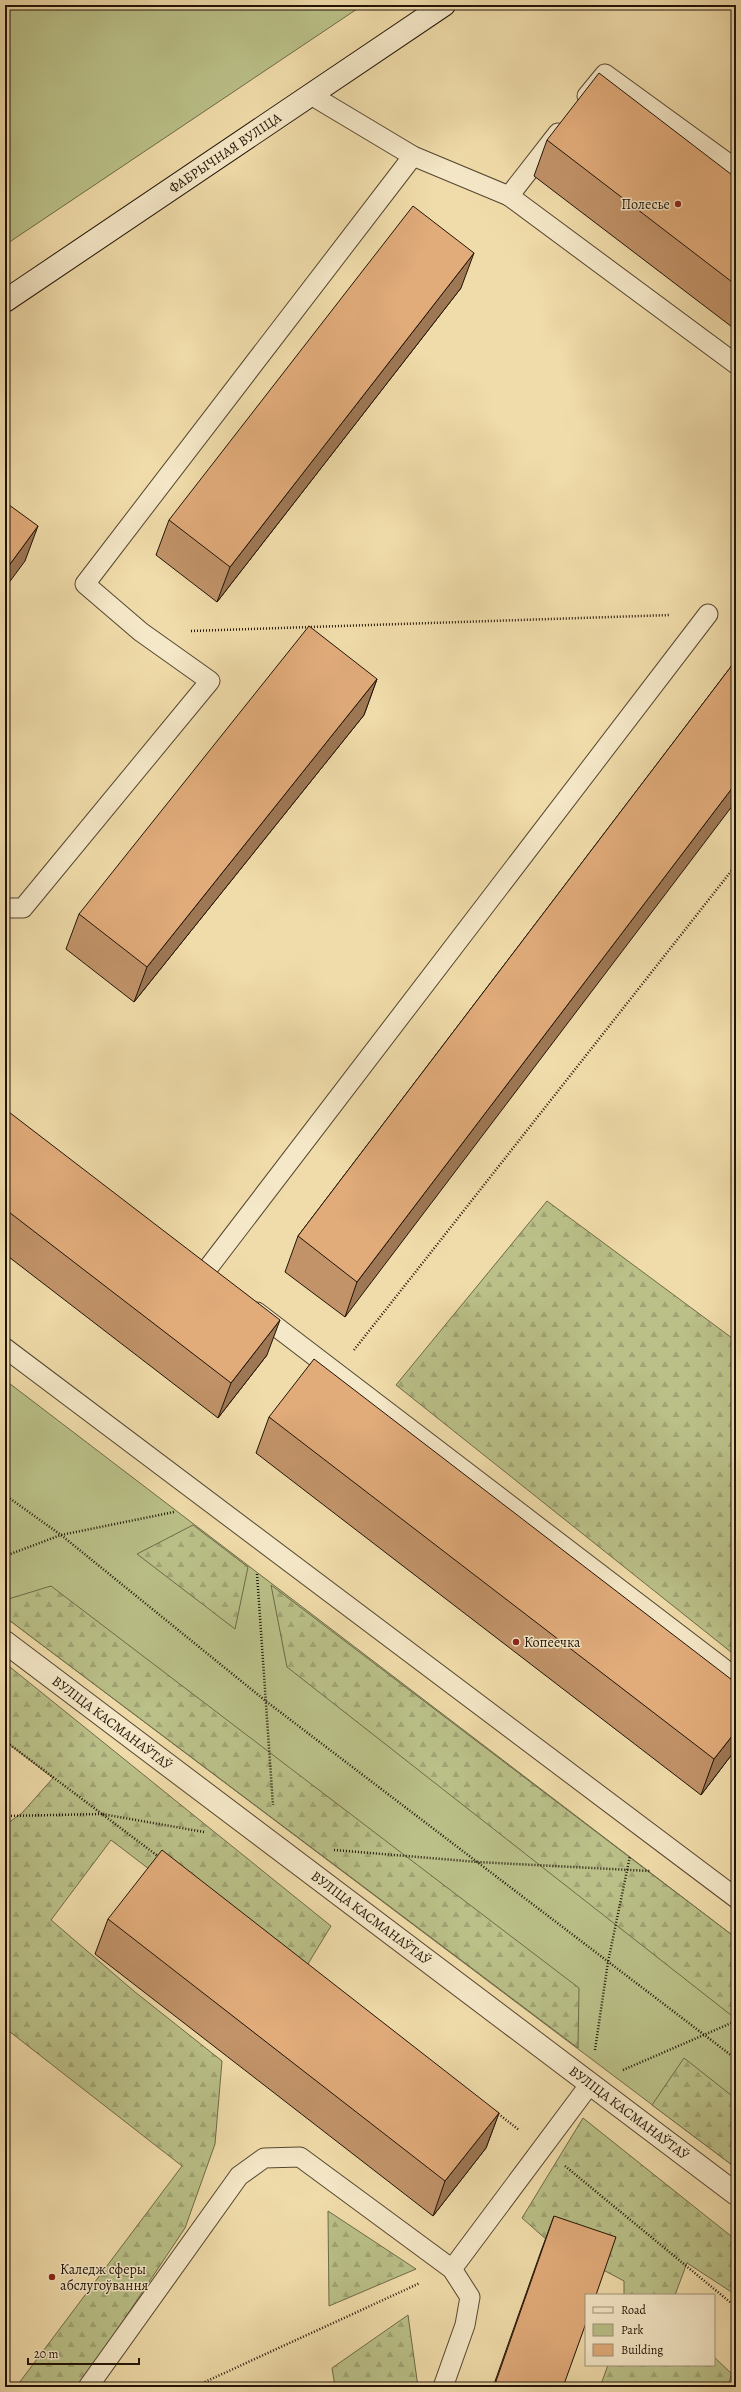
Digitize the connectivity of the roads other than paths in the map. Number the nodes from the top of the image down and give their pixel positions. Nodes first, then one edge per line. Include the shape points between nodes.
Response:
1 (444, 5) edge
2 (311, 95) junction
3 (413, 156) junction
4 (736, 169) edge
5 (509, 196) junction
6 (5, 301) edge
7 (736, 364) edge
8 (708, 614) road end
9 (5, 908) edge
10 (205, 1272) edge
11 (242, 1300) edge
12 (5, 1348) edge
13 (5, 1642) edge
14 (736, 1678) edge
15 (736, 1898) edge
16 (590, 2084) junction
17 (736, 2194) edge
18 (452, 2269) junction
19 (88, 2387) edge
20 (443, 2387) edge

1 - 2 street, ФАБРЫЧНАЯ ВУЛІЦА
2 - 3 lane
2 - 6 street, ФАБРЫЧНАЯ ВУЛІЦА
3 - 5 lane
3 - 9 lane via 85,584 142,632 210,681 23,908
4 - 5 lane via 605,74
5 - 7 lane
8 - 10 lane
11 - 14 lane
12 - 15 lane
13 - 16 street, ВУЛІЦА КАСМАНАЎТАЎ
16 - 17 street, ВУЛІЦА КАСМАНАЎТАЎ
16 - 18 lane
18 - 19 lane via 300,2157 264,2158 239,2176
18 - 20 lane via 470,2297 465,2325

